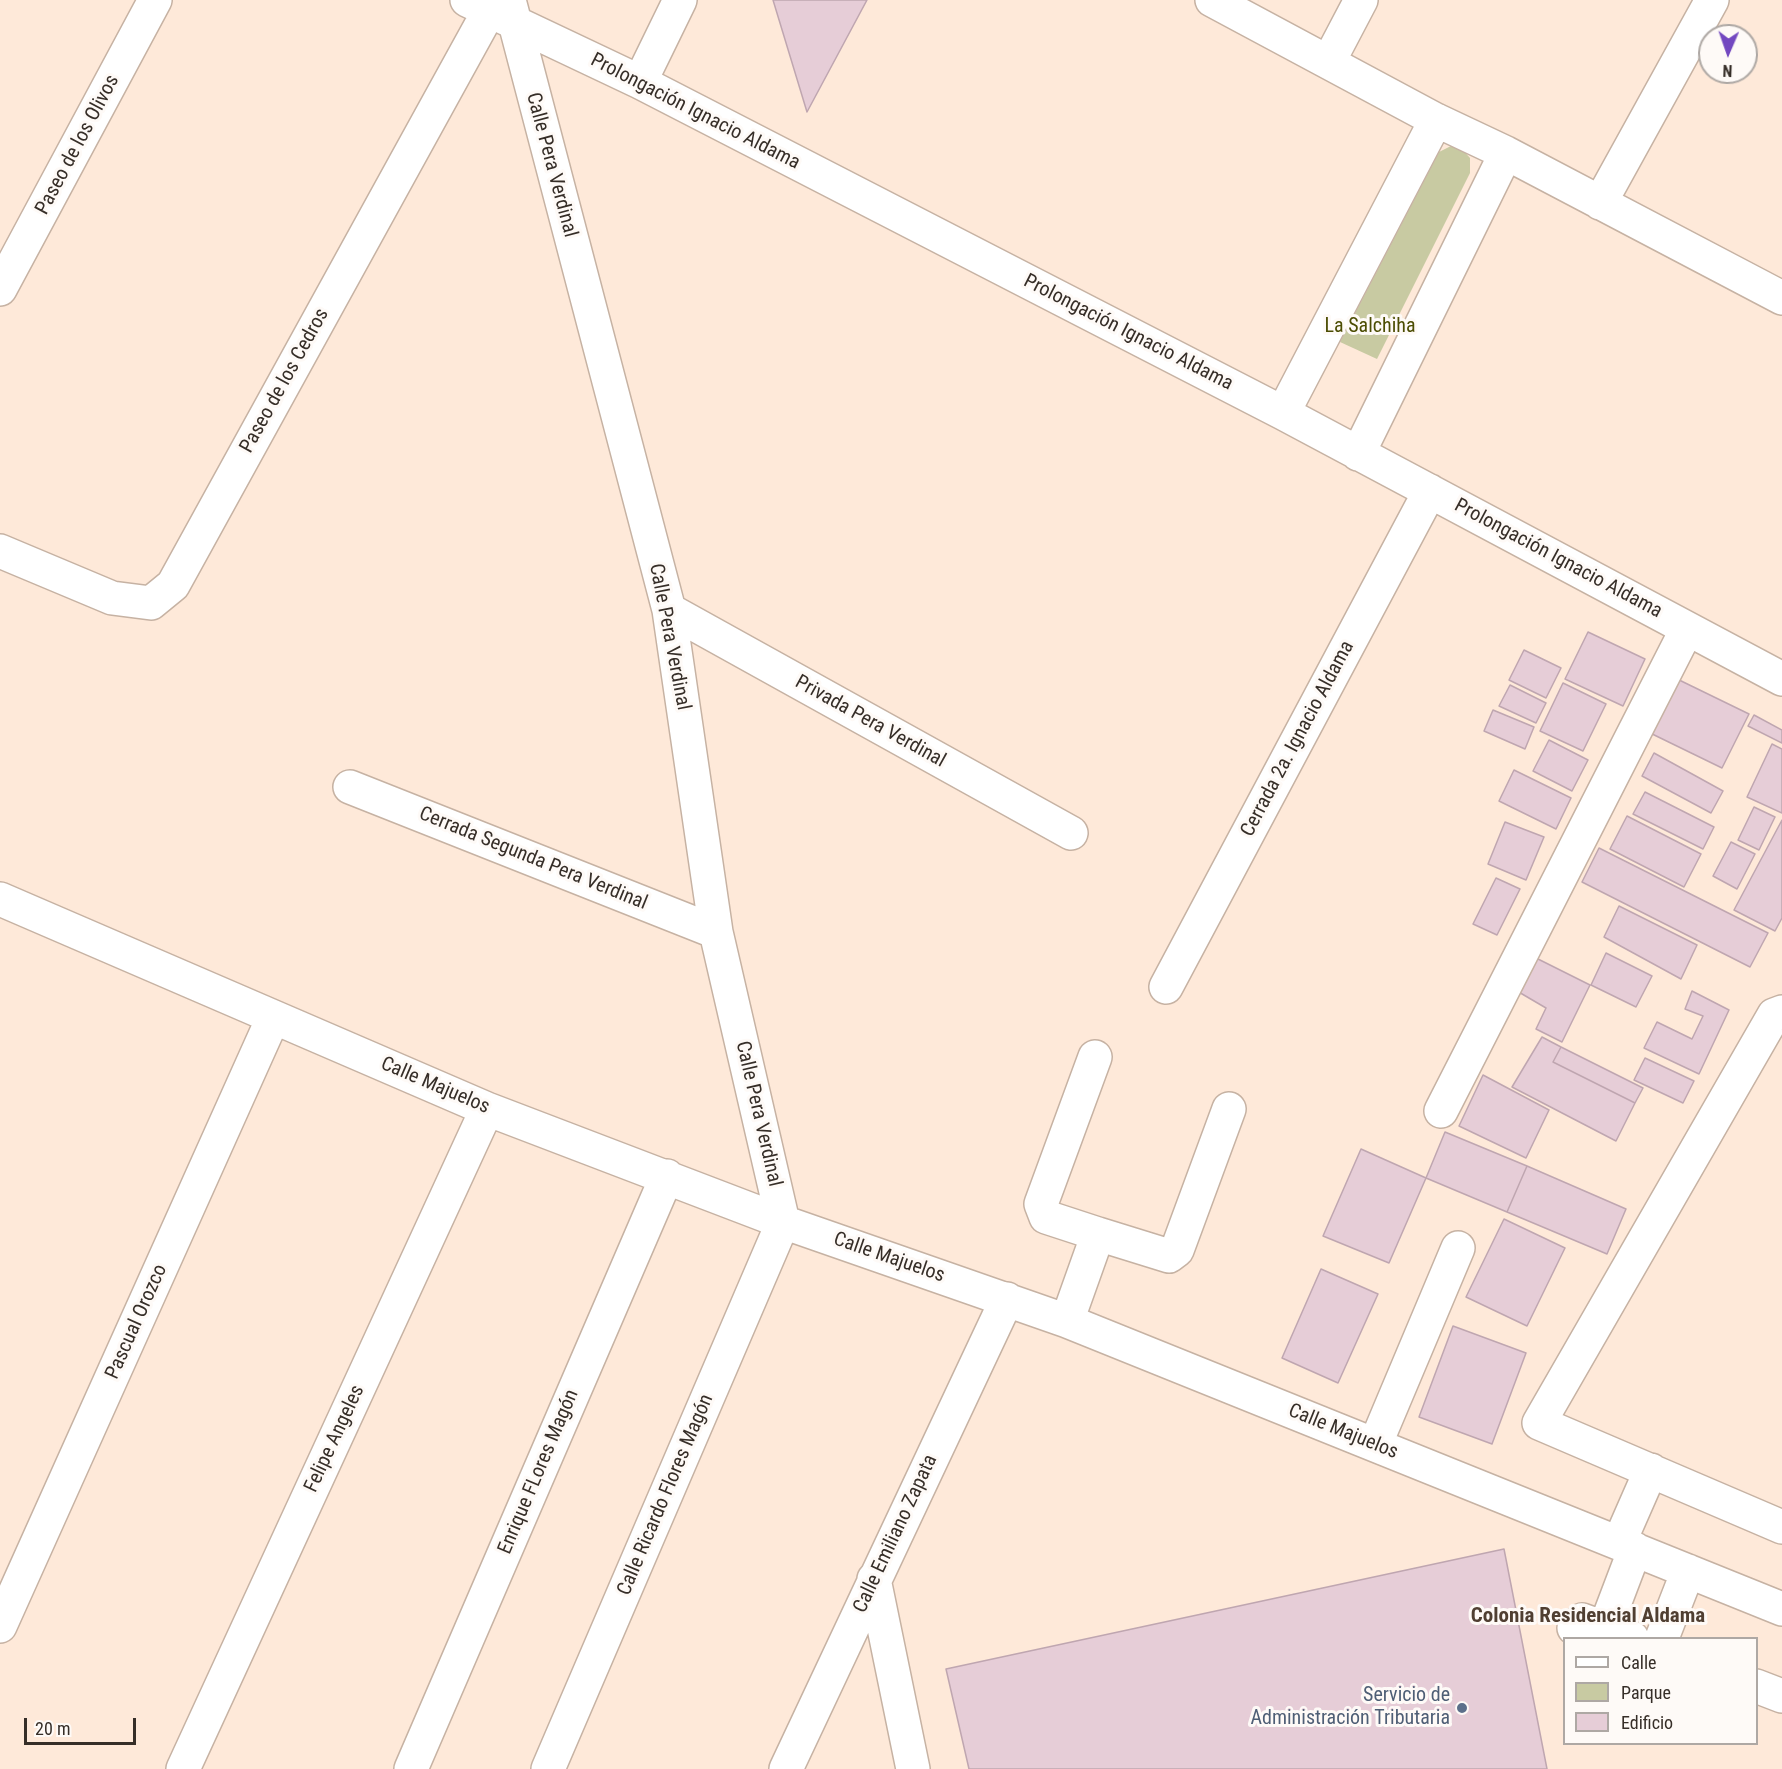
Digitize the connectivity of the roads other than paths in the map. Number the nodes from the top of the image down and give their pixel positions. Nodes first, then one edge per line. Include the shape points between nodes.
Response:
1 (155, 0) edge
2 (680, 0) edge
3 (1212, 0) edge
4 (1361, 0) edge
5 (1712, 0) edge
6 (495, 9) edge
7 (1329, 61) junction
8 (640, 82) junction
9 (1436, 120) junction
10 (1506, 153) junction
11 (1600, 203) junction
12 (0, 290) edge
13 (1782, 298) edge
14 (1282, 413) junction
15 (1358, 454) junction
16 (1430, 491) junction
17 (0, 551) edge
18 (669, 610) junction
19 (1687, 629) junction
20 (1782, 679) edge
21 (350, 787) dead end
22 (1071, 833) dead end
23 (0, 899) edge
24 (716, 932) junction
25 (1166, 987) dead end
26 (1782, 1012) edge
27 (273, 1018) junction
28 (1095, 1057) dead end
29 (487, 1109) junction
30 (1229, 1109) dead end
31 (1441, 1111) dead end
32 (667, 1176) junction
33 (783, 1222) junction
34 (1098, 1234) junction
35 (1458, 1248) dead end
36 (1007, 1299) junction
37 (1067, 1322) junction
38 (1375, 1445) junction
39 (1651, 1470) junction
40 (1782, 1527) edge
41 (1627, 1546) junction
42 (1688, 1571) junction
43 (874, 1579) junction
44 (1782, 1609) edge
45 (0, 1626) edge
46 (1604, 1632) edge
47 (1662, 1637) edge
48 (1758, 1687) edge
49 (1782, 1696) edge
50 (183, 1769) edge
51 (411, 1769) edge
52 (548, 1769) edge
53 (786, 1769) edge
54 (913, 1769) edge

1 - 12 street, Paseo de los Olivos
2 - 8 street
3 - 7 street
4 - 7 street
5 - 11 street
6 - 8 street, Prolongación Ignacio Aldama
6 - 17 street, Paseo de los Cedros via 173,585 152,603 112,598
6 - 18 street, Calle Pera Verdinal
7 - 9 street
8 - 14 street, Prolongación Ignacio Aldama
9 - 10 street
9 - 14 street
10 - 11 street
10 - 15 street
11 - 13 street
14 - 15 street, Prolongación Ignacio Aldama
15 - 16 street, Prolongación Ignacio Aldama
16 - 19 street, Prolongación Ignacio Aldama
16 - 25 street, Cerrada 2a. Ignacio Aldama
18 - 22 street, Privada Pera Verdinal
18 - 24 street, Calle Pera Verdinal
19 - 20 street, Prolongación Ignacio Aldama
19 - 31 street
21 - 24 street, Cerrada Segunda Pera Verdinal
23 - 27 street, Calle Majuelos
24 - 33 street, Calle Pera Verdinal
26 - 39 street via 1774,1015 1539,1424
27 - 29 street, Calle Majuelos
27 - 45 street, Pascual Orozco
28 - 34 street via 1041,1204 1046,1217
29 - 32 street, Calle Majuelos
29 - 50 street, Felipe Angeles
30 - 34 street via 1178,1250 1169,1256
32 - 33 street, Calle Majuelos
32 - 51 street, Enrique FLores Magón
33 - 36 street, Calle Majuelos
33 - 52 street, Calle Ricardo Flores Magón
34 - 37 street
35 - 38 street
36 - 37 street, Calle Majuelos
36 - 43 street, Calle Emiliano Zapata
37 - 38 street, Calle Majuelos
38 - 41 street, Calle Majuelos
39 - 40 street
39 - 41 street
41 - 42 street, Calle Majuelos
41 - 46 street
42 - 44 street, Calle Majuelos
42 - 47 street
43 - 53 street, Calle Emiliano Zapata
43 - 54 street
48 - 49 street

